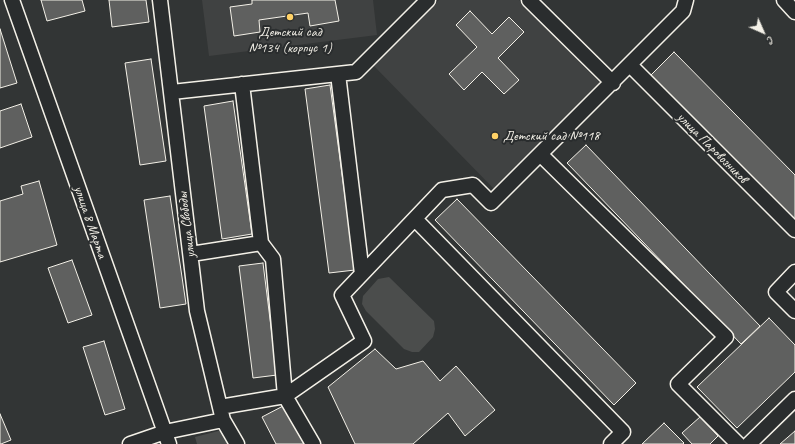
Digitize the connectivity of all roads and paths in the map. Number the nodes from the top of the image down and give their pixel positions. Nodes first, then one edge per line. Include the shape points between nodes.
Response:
1 (12, 0) edge
2 (160, 0) edge
3 (428, 0) edge
4 (529, 0) edge
5 (686, 0) edge
6 (784, 0) edge
7 (795, 12) edge
8 (630, 65) junction
9 (338, 74) junction
10 (612, 83) junction
11 (242, 84) junction
12 (172, 92) junction
13 (540, 154) junction
14 (415, 219) junction
15 (795, 230) edge
16 (261, 244) junction
17 (191, 254) junction
18 (795, 272) edge
19 (362, 274) junction
20 (795, 311) edge
21 (285, 396) junction
22 (795, 398) edge
23 (221, 414) junction
24 (167, 438) edge
25 (130, 444) edge
26 (236, 444) edge
27 (313, 444) edge
28 (611, 444) edge
29 (738, 444) edge
30 (749, 444) edge

1 - 24 street, улица 8 Марта
2 - 12 street, улица Свободы
3 - 9 street via 356,72
4 - 10 street
5 - 8 street via 683,11
6 - 7 street
8 - 10 street
8 - 15 street, улица Паровозников
9 - 11 street
9 - 19 street
10 - 13 street
11 - 12 street
11 - 16 street
12 - 17 street, улица Свободы
13 - 14 street via 491,203 473,185 442,190
13 - 29 street via 726,337 678,384
14 - 19 street
14 - 28 street via 623,432
16 - 17 street
16 - 21 street via 273,259
17 - 23 street, улица Свободы via 197,311
18 - 20 street via 776,292
19 - 21 street via 342,295 364,341
21 - 23 street
21 - 27 street
22 - 30 street
23 - 24 street
23 - 26 street, улица Свободы
24 - 25 street

